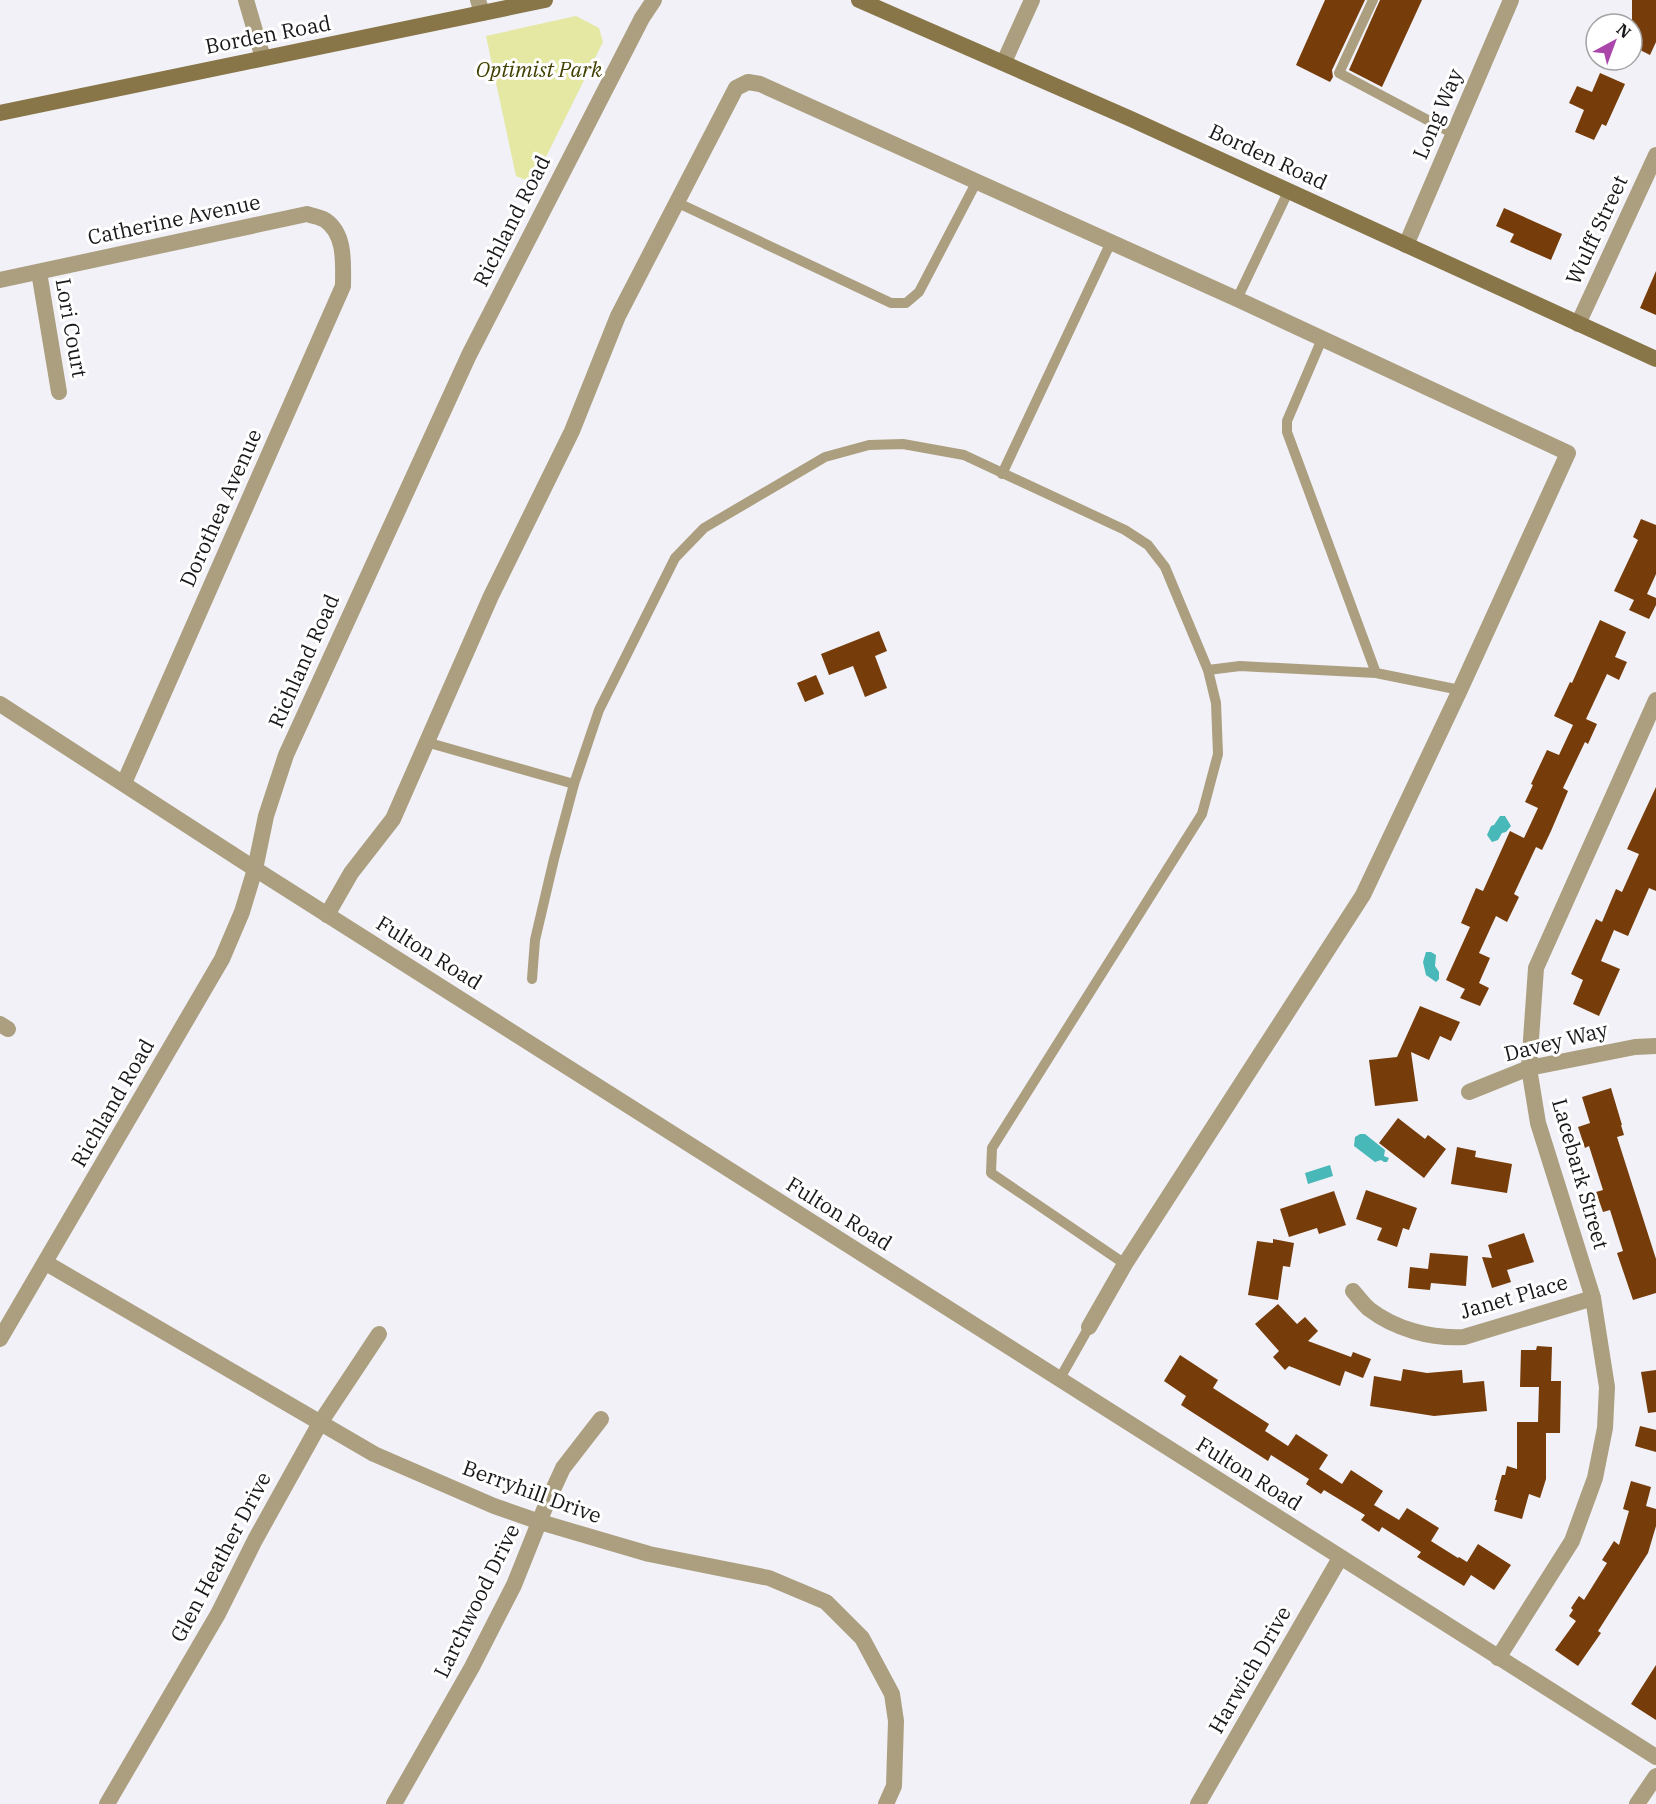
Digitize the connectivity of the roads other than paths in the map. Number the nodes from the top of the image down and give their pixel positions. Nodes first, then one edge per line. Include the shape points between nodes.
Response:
1 (246, 0) edge
2 (545, 0) edge
3 (654, 0) edge
4 (859, 0) edge
5 (1032, 0) edge
6 (1373, 0) edge
7 (1511, 0) edge
8 (480, 7) edge
9 (263, 58) junction
10 (1004, 62) junction
11 (0, 113) edge
12 (1454, 134) junction
13 (1656, 155) edge
14 (977, 181) junction
15 (1288, 192) junction
16 (676, 202) junction
17 (1110, 242) junction
18 (1406, 245) junction
19 (342, 248) joint
20 (39, 272) junction
21 (0, 280) edge
22 (1237, 299) junction
23 (1578, 324) junction
24 (1322, 339) junction
25 (1656, 359) edge
26 (59, 392) dead end
27 (1002, 474) junction
28 (1208, 670) junction
29 (1376, 673) junction
30 (1460, 690) junction
31 (1656, 700) edge
32 (0, 704) edge
33 (426, 742) junction
34 (124, 783) junction
35 (574, 784) junction
36 (255, 869) junction
37 (327, 915) junction
38 (532, 979) dead end
39 (1656, 1046) edge
40 (1529, 1068) junction
41 (1469, 1092) dead end
42 (46, 1263) junction
43 (1125, 1264) junction
44 (1353, 1291) dead end
45 (1593, 1298) junction
46 (1089, 1327) joint
47 (379, 1334) dead end
48 (0, 1339) edge
49 (1059, 1380) junction
50 (601, 1419) dead end
51 (320, 1424) junction
52 (540, 1522) junction
53 (1340, 1558) junction
54 (1498, 1658) junction
55 (1656, 1758) edge
56 (1656, 1776) edge
57 (107, 1804) edge
58 (394, 1804) edge
59 (886, 1804) edge
60 (1198, 1804) edge
61 (1637, 1804) edge

1 - 9 street
2 - 8 main road, Borden Road
3 - 36 street, Richland Road via 469,355 286,755 266,816
4 - 10 main road, Borden Road
5 - 10 street
6 - 12 lane via 1339,73
7 - 12 street, Long Way
8 - 9 main road, Borden Road via 371,37
9 - 11 main road, Borden Road
10 - 15 main road, Borden Road
12 - 18 street, Long Way
13 - 23 street, Wulff Street
14 - 16 street via 748,82 736,87
14 - 16 lane via 919,292 906,303 891,303
14 - 17 street
15 - 18 main road, Borden Road
15 - 22 lane
16 - 33 street via 618,316 572,431 491,596
17 - 22 street
17 - 27 lane
18 - 23 main road, Borden Road
19 - 20 street, Catherine Avenue via 336,232 325,220 307,214
19 - 34 street, Dorothea Avenue via 343,286
20 - 21 street, Catherine Avenue
20 - 26 street, Lori Court
22 - 24 street
23 - 25 main road, Borden Road
24 - 29 lane via 1287,421 1287,432
24 - 30 street via 1568,453
27 - 28 lane via 1125,530 1148,545 1165,567
27 - 35 lane via 964,455 903,444 869,445 825,457 704,528 675,558 599,710
28 - 29 lane via 1240,666
28 - 43 lane via 1216,703 1218,754 1202,814 992,1148 991,1173
29 - 30 lane
30 - 43 street via 1363,895
31 - 40 street, Lacebark Street via 1536,968
32 - 34 street, Fulton Road
33 - 35 lane
33 - 37 street via 393,819 351,873
34 - 36 street, Fulton Road
35 - 38 lane via 535,940
36 - 37 street, Fulton Road
36 - 42 street, Richland Road via 222,959
37 - 49 street, Fulton Road
39 - 40 street, Davey Way
40 - 41 street, Davey Way
40 - 45 street, Lacebark Street via 1538,1123
42 - 48 street, Richland Road
42 - 51 street, Berryhill Drive
43 - 46 street
44 - 45 street, Janet Place via 1369,1309 1405,1329 1447,1338 1464,1337
45 - 54 street, Lacebark Street via 1607,1387 1605,1428 1595,1478 1572,1540
46 - 49 lane
47 - 51 street, Glen Heather Drive
49 - 53 street, Fulton Road
50 - 52 street, Larchwood Drive via 563,1468
51 - 52 street, Berryhill Drive via 374,1454
51 - 57 street, Glen Heather Drive via 218,1614
52 - 58 street, Larchwood Drive via 514,1585
52 - 59 street, Berryhill Drive via 649,1554 769,1578 826,1602 862,1638 891,1694 896,1721 894,1786
53 - 54 street, Fulton Road
53 - 60 street, Harwich Drive
54 - 55 street, Fulton Road
56 - 61 street

